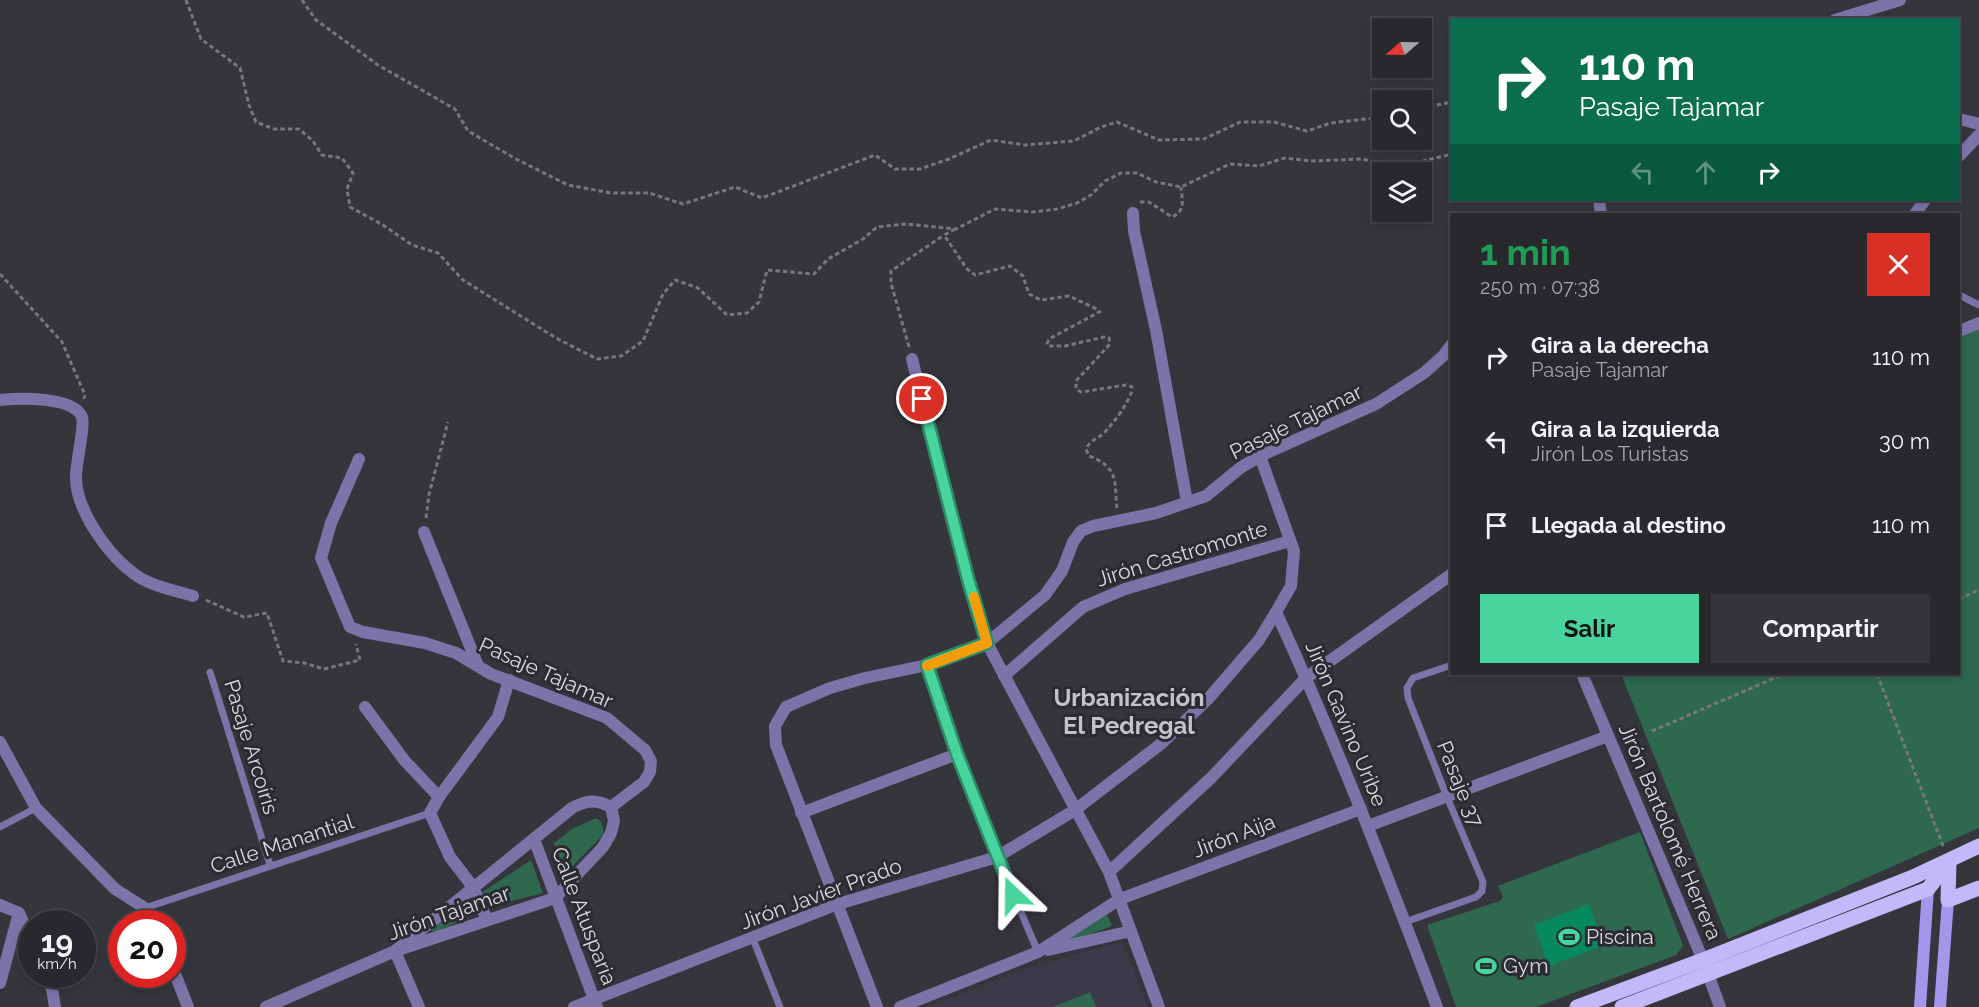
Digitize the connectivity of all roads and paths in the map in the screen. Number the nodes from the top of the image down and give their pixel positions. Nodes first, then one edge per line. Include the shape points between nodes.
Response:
1 (186, 0) edge
2 (302, 0) edge
3 (1900, 0) edge
4 (1842, 18) edge
5 (1450, 102) edge
6 (1432, 106) edge
7 (1372, 118) edge
8 (1960, 119) edge
9 (1979, 124) edge
10 (1979, 135) edge
11 (1450, 154) edge
12 (1960, 155) edge
13 (1180, 187) junction
14 (1133, 213) joint
15 (956, 229) junction
16 (944, 236) junction
17 (0, 274) edge
18 (1960, 296) edge
19 (1979, 305) edge
20 (1979, 323) edge
21 (1960, 331) edge
22 (1450, 347) edge
23 (912, 359) joint
24 (0, 400) edge
25 (83, 419) junction
26 (448, 423) dead end
27 (1260, 456) junction
28 (359, 459) dead end
29 (1187, 502) junction
30 (1118, 522) junction
31 (424, 532) joint
32 (1290, 541) junction
33 (1450, 575) edge
34 (1979, 590) edge
35 (192, 596) joint
36 (1960, 599) edge
37 (1276, 612) junction
38 (350, 627) junction
39 (987, 643) junction
40 (927, 665) junction
41 (478, 666) junction
42 (1450, 666) edge
43 (210, 672) dead end
44 (1582, 675) edge
45 (1782, 675) edge
46 (1877, 675) edge
47 (1004, 676) junction
48 (1306, 678) junction
49 (509, 680) junction
50 (364, 707) dead end
51 (1653, 731) dead end
52 (1608, 736) junction
53 (0, 742) edge
54 (957, 754) junction
55 (439, 797) junction
56 (1447, 797) junction
57 (611, 807) junction
58 (36, 808) junction
59 (1361, 809) junction
60 (1076, 810) junction
61 (430, 813) junction
62 (801, 813) junction
63 (1368, 826) junction
64 (0, 827) edge
65 (534, 839) junction
66 (1979, 846) edge
67 (997, 857) junction
68 (1949, 861) junction
69 (270, 865) junction
70 (1109, 872) junction
71 (473, 887) junction
72 (1979, 888) edge
73 (1928, 889) junction
74 (555, 898) junction
75 (1120, 899) junction
76 (1948, 900) junction
77 (838, 904) junction
78 (0, 905) edge
79 (145, 908) joint
80 (18, 913) edge
81 (18, 917) edge
82 (487, 920) junction
83 (1405, 922) junction
84 (1131, 931) junction
85 (753, 939) junction
86 (395, 951) junction
87 (1038, 952) junction
88 (1705, 967) junction
89 (0, 983) edge
90 (52, 988) edge
91 (181, 988) edge
92 (596, 1003) edge
93 (56, 1007) edge
94 (188, 1007) edge
95 (266, 1007) edge
96 (419, 1007) edge
97 (574, 1007) edge
98 (780, 1007) edge
99 (878, 1007) edge
100 (900, 1007) edge
101 (1159, 1007) edge
102 (1437, 1007) edge
103 (1577, 1007) edge
104 (1622, 1007) edge
105 (1720, 1007) edge
106 (1920, 1007) edge
107 (1941, 1007) edge

1 - 15 path via 201,39 240,68 256,122 274,129 299,129 321,155 342,158 353,173 348,189 350,207 412,245 438,253 463,280 597,359 621,356 643,341 663,294 675,280 698,288 728,315 747,313 759,302 767,270 814,274 828,259 877,227 906,224
2 - 7 path via 316,20 378,65 455,109 468,131 516,159 568,185 611,193 649,193 683,204 735,187 762,198 875,155 895,169 920,169 991,140 1025,145 1074,141 1117,122 1159,140 1204,139 1240,122 1274,122 1307,131 1331,123
3 - 4 street
5 - 6 path
8 - 9 street
10 - 12 street
11 - 13 path via 1399,167 1362,159 1286,158 1259,166 1230,164
13 - 14 path via 1182,208 1178,214 1172,217 1149,202 1140,202
13 - 15 path via 1137,173 1121,173 1077,203 1033,212 995,210
14 - 29 street
15 - 16 path
16 - 23 path via 891,271
16 - 30 path via 975,275 1010,266 1023,276 1029,294 1041,300 1069,296 1101,311 1049,339 1047,344 1065,346 1109,338 1110,344 1076,381 1076,389 1081,392 1132,387 1116,417 1086,449 1089,456 1113,472
17 - 25 path via 62,342 85,395
18 - 19 lane
20 - 21 street
22 - 27 street, Pasaje Tajamar via 1424,373 1376,404
23 - 39 street
24 - 25 street via 57,401 78,410
25 - 35 street via 77,491 94,527 121,565 145,581
26 - 31 path via 429,494
27 - 29 street, Pasaje Tajamar via 1206,496
27 - 32 street
28 - 38 street via 331,523 321,558
29 - 30 street, Pasaje Tajamar
30 - 39 street, Pasaje Tajamar via 1081,531 1062,571 1045,595
31 - 41 street
32 - 37 street via 1294,551 1291,586
32 - 47 street, Jirón Castromonte via 1125,589 1083,607
33 - 48 street
34 - 36 path
35 - 38 path via 244,617 267,612 283,661 324,669 360,660
37 - 48 street, Jirón Gavino Uribe
37 - 60 street, Jirón Javier Prado via 1259,640 1208,699 1162,743
38 - 41 street, Pasaje Tajamar via 456,652
39 - 40 street, Pasaje Tajamar
39 - 47 street
40 - 54 lane
40 - 62 street, Pasaje Tajamar via 830,688 786,707 775,726 776,745
41 - 49 street, Pasaje Tajamar
42 - 56 lane, Pasaje 37 via 1413,678 1407,688
43 - 69 lane, Pasaje Arcoíris
44 - 52 street, Jirón Bartolomé Herrera
45 - 51 path
46 - 68 path
47 - 60 street
48 - 59 street, Jirón Gavino Uribe
48 - 70 street via 1211,778
49 - 55 street via 498,717
49 - 57 street, Pasaje Tajamar via 607,718 645,750 651,761 650,772 644,782
50 - 55 street via 405,761
52 - 56 street
52 - 88 street, Jirón Bartolomé Herrera
53 - 58 street
54 - 62 street
54 - 67 lane
55 - 61 street
56 - 63 street
56 - 83 lane, Pasaje 37 via 1483,882 1482,891 1476,897
57 - 65 street via 599,801 586,801
57 - 74 street, Jirón Tajamar via 614,821 603,847
58 - 64 lane
58 - 79 street via 115,889
59 - 63 street, Jirón Gavino Uribe
59 - 75 street, Jirón Aija
60 - 67 street, Jirón Javier Prado
60 - 70 street
61 - 69 lane, Calle Manantial
61 - 71 street via 450,856
62 - 77 street
63 - 83 street, Jirón Gavino Uribe
65 - 71 street
65 - 74 street, Calle Atusparia
66 - 68 main road
67 - 77 street, Jirón Javier Prado
67 - 87 lane
68 - 73 main road
68 - 76 main road
68 - 88 main road
69 - 79 lane, Calle Manantial
70 - 75 street
71 - 82 street
71 - 86 street
72 - 76 main road
73 - 88 main road
73 - 106 main road
74 - 82 street, Jirón Tajamar
74 - 92 street, Calle Atusparia
75 - 84 street
75 - 87 street, Jirón Aija
76 - 107 main road
77 - 85 street, Jirón Javier Prado
77 - 99 street
78 - 80 street
81 - 89 street
82 - 86 street, Jirón Tajamar
83 - 102 street, Jirón Gavino Uribe
84 - 87 street
84 - 101 street
85 - 92 street, Jirón Javier Prado
85 - 98 lane
86 - 95 street, Jirón Tajamar
86 - 96 street
87 - 100 street
88 - 103 main road
88 - 104 main road
88 - 105 street, Jirón Bartolomé Herrera
90 - 93 street
91 - 94 street
92 - 97 street, Jirón Javier Prado

